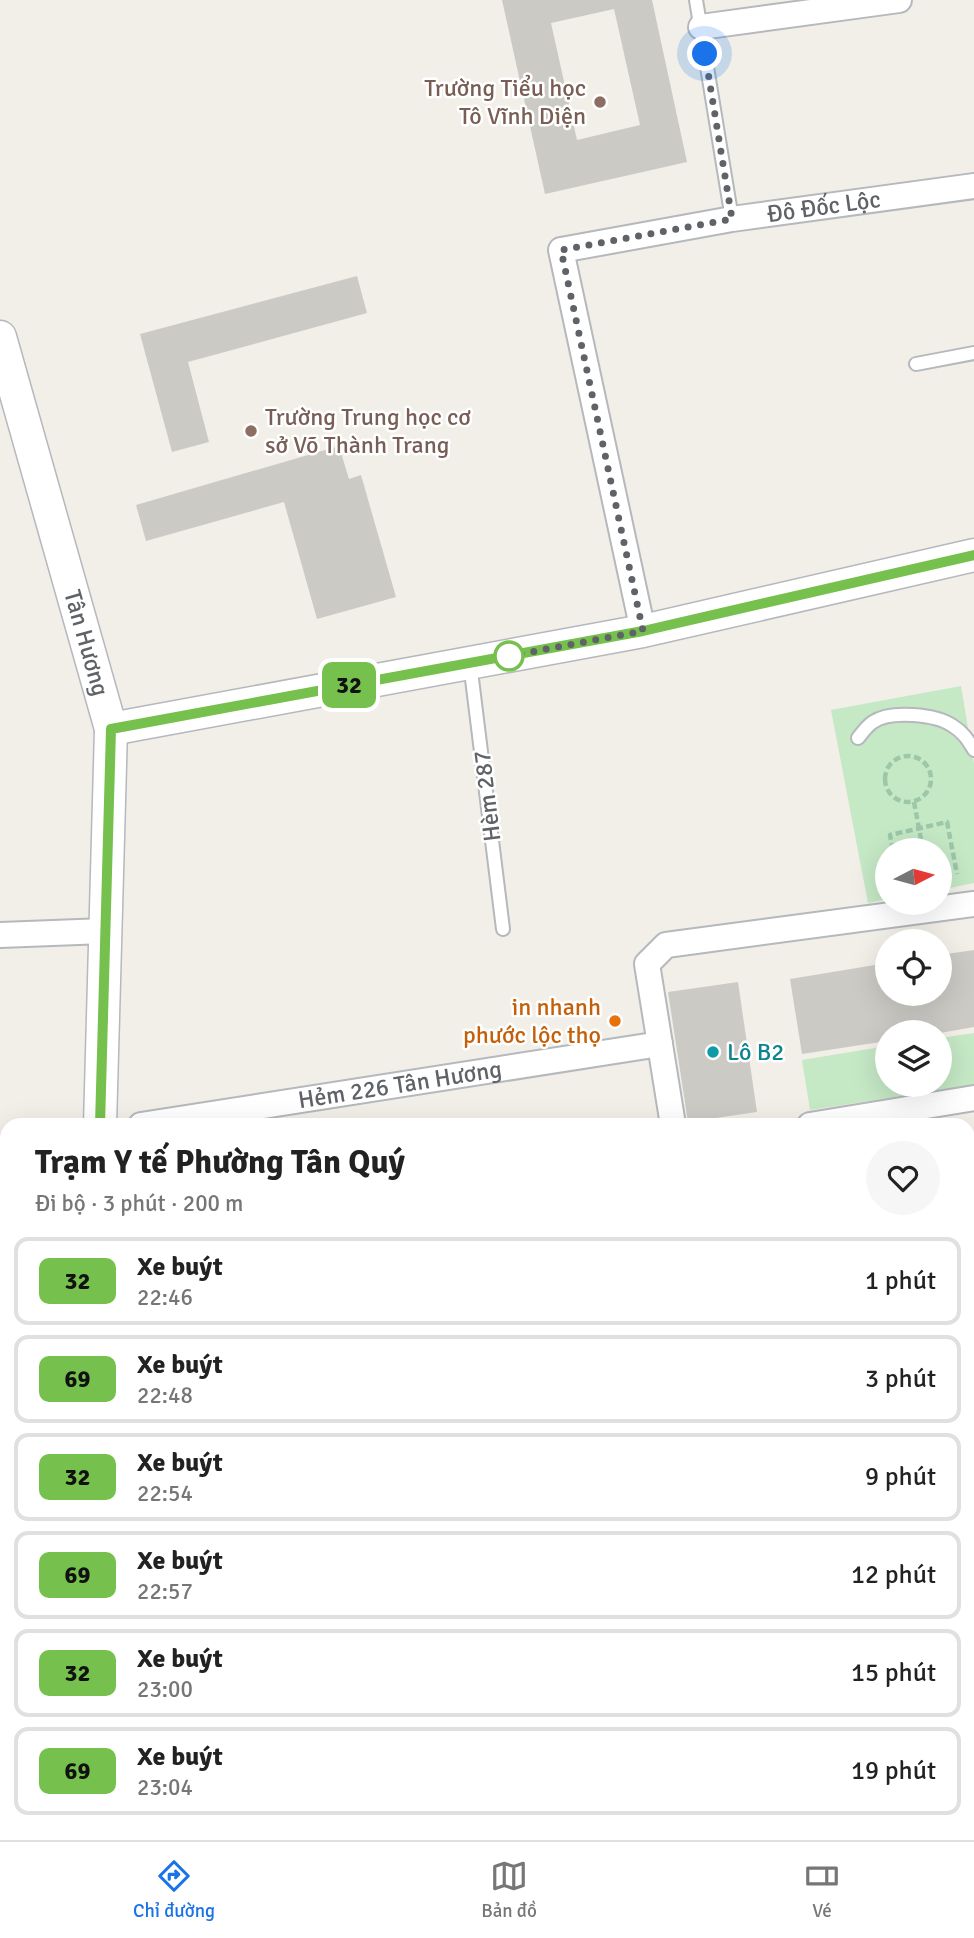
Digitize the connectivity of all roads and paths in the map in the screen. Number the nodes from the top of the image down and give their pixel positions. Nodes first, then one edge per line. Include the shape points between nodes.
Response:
1 (696, 0) edge
2 (899, 0) edge
3 (701, 27) junction
4 (974, 186) edge
5 (732, 219) junction
6 (0, 337) edge
7 (974, 353) edge
8 (916, 364) dead end
9 (974, 555) edge
10 (643, 631) junction
11 (470, 663) junction
12 (111, 729) junction
13 (858, 738) dead end
14 (974, 750) edge
15 (914, 802) junction
16 (919, 828) junction
17 (891, 838) edge
18 (921, 838) edge
19 (957, 874) dead end
20 (974, 904) edge
21 (503, 929) dead end
22 (106, 931) junction
23 (0, 935) edge
24 (660, 1044) junction
25 (974, 1098) edge
26 (100, 1118) edge
27 (186, 1118) edge
28 (672, 1118) edge
29 (853, 1118) edge

1 - 3 lane
2 - 3 street
3 - 5 lane
4 - 5 street, Đô Đốc Lộc
5 - 10 street, Đô Đốc Lộc via 561,250
6 - 12 street, Tân Hương
7 - 8 lane
9 - 10 street
10 - 11 street
11 - 12 street
11 - 21 lane, Hèm 287
12 - 22 street, Tân Hương
13 - 14 lane via 873,722 888,716 922,716 951,724
15 - 15 path via 930,787 930,772 921,760 906,755 892,762 885,783 899,801
15 - 16 path
16 - 17 path
16 - 18 path
16 - 19 path via 947,822
20 - 24 street via 666,945 648,964
22 - 23 street
22 - 26 street, Tân Hương
24 - 27 street, Hẻm 226 Tân Hương
24 - 28 street
25 - 29 street

